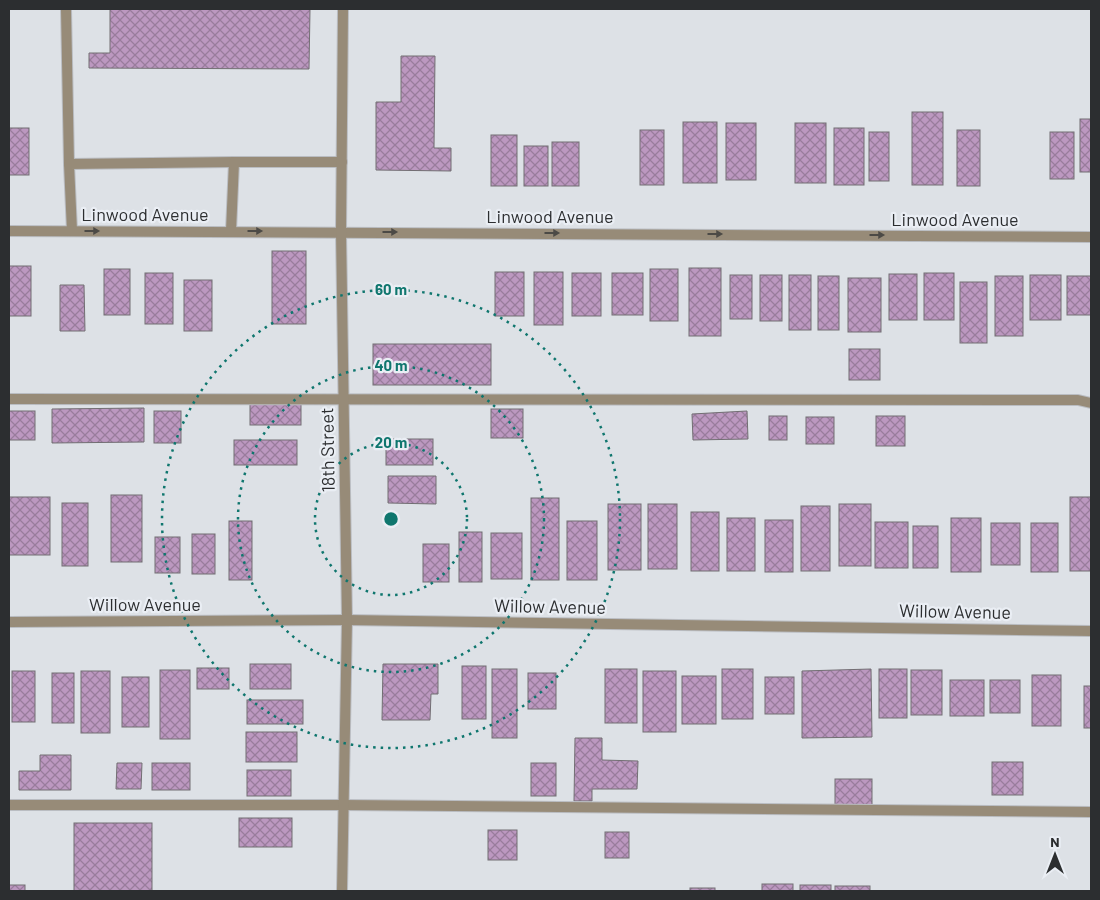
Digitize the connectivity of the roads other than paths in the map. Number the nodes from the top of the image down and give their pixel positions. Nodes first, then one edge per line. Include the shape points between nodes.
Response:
1 (66, 9) edge
2 (343, 9) edge
3 (234, 162) junction
4 (342, 162) junction
5 (69, 164) junction
6 (9, 230) edge
7 (72, 231) junction
8 (231, 231) junction
9 (341, 232) junction
10 (1091, 237) edge
11 (344, 398) junction
12 (9, 399) edge
13 (1091, 403) edge
14 (347, 620) junction
15 (9, 622) edge
16 (1091, 631) edge
17 (9, 805) edge
18 (344, 805) junction
19 (1091, 812) edge
20 (342, 891) edge

1 - 5 street
2 - 4 street, 18th Street
3 - 4 street
3 - 5 street
3 - 8 street
4 - 9 street, 18th Street
5 - 7 street
6 - 7 street, Linwood Avenue
7 -> 8 street, Linwood Avenue
8 -> 9 street, Linwood Avenue
9 -> 10 street, Linwood Avenue
9 - 11 street, 18th Street
11 - 12 street
11 - 13 street via 1078,400
11 - 14 street, 18th Street
14 - 15 street, Willow Avenue
14 - 16 street, Willow Avenue
14 - 18 street, 18th Street
17 - 18 street
18 - 19 street
18 - 20 street, 18th Street

